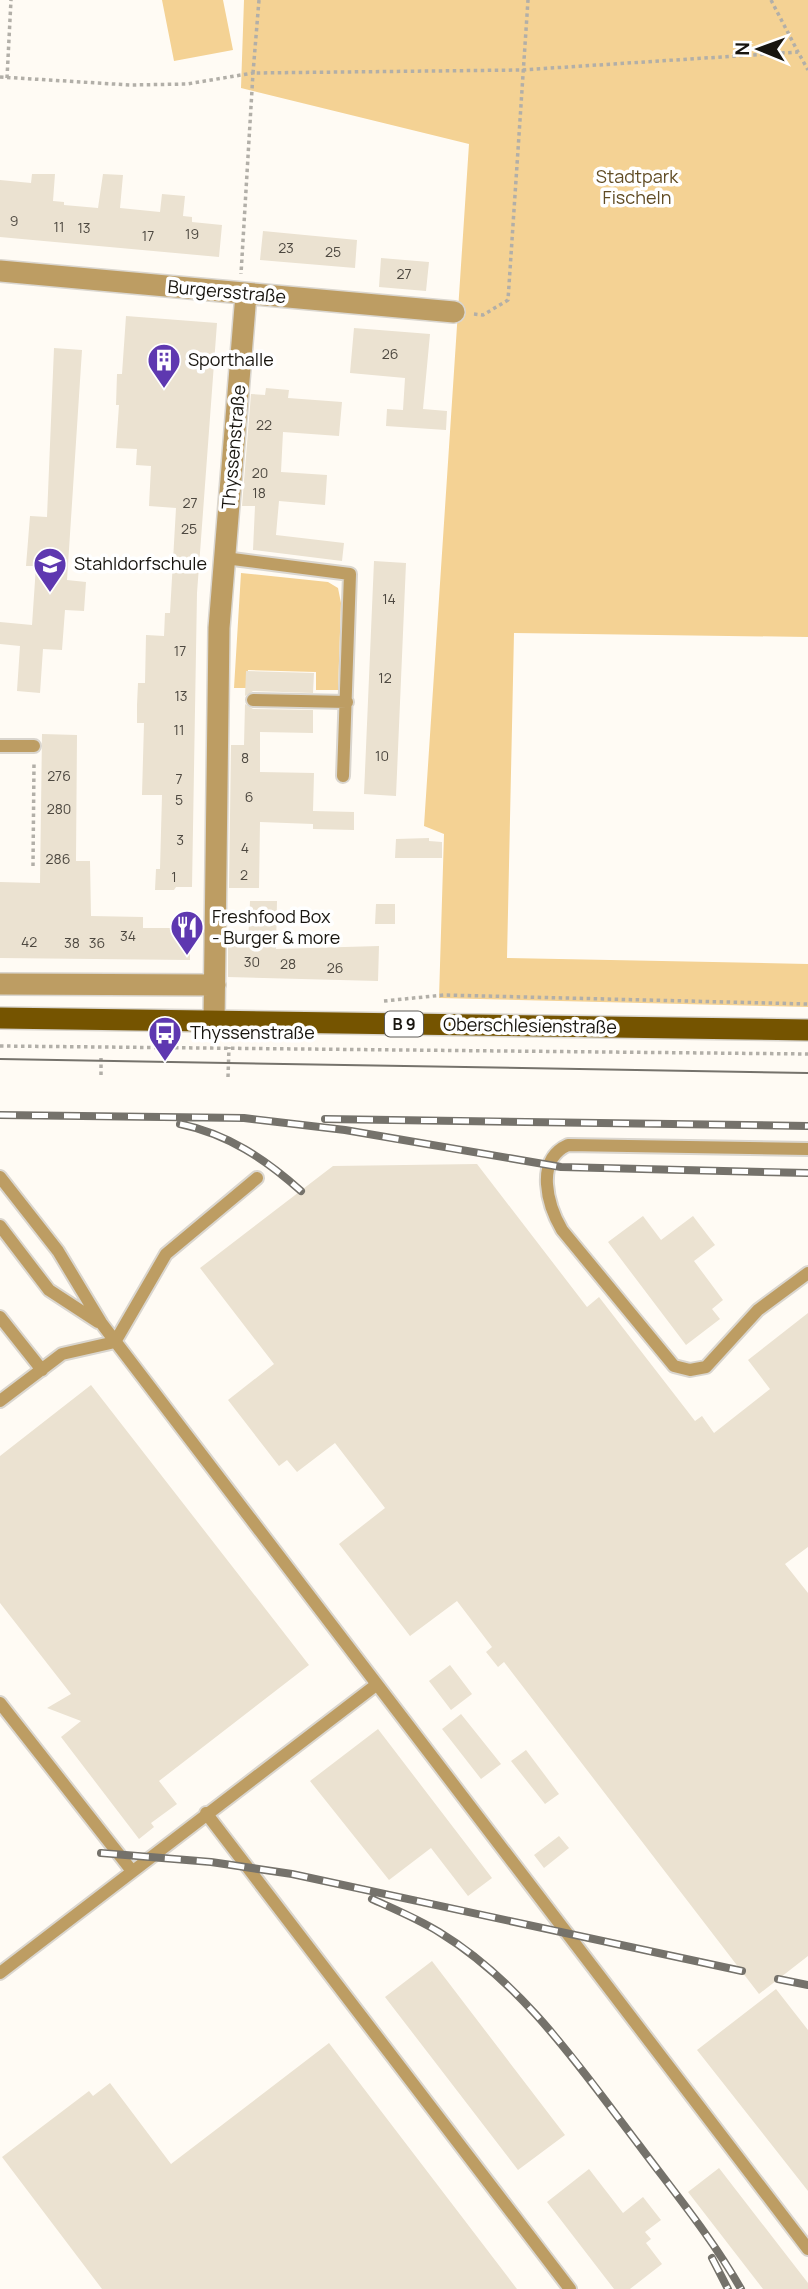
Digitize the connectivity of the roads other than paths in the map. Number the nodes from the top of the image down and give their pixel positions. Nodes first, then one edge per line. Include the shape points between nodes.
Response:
1 (0, 271) edge
2 (243, 294) junction
3 (454, 312) road end
4 (225, 558) junction
5 (253, 700) dead end
6 (347, 702) junction
7 (0, 746) edge
8 (34, 746) road end
9 (343, 776) dead end
10 (0, 984) edge
11 (215, 985) junction
12 (0, 1018) edge
13 (222, 1022) junction
14 (808, 1030) edge
15 (808, 1149) edge
16 (0, 1177) edge
17 (257, 1178) dead end
18 (0, 1226) edge
19 (808, 1273) edge
20 (0, 1318) edge
21 (102, 1324) junction
22 (115, 1342) junction
23 (42, 1370) junction
24 (0, 1401) edge
25 (376, 1685) junction
26 (0, 1703) edge
27 (206, 1813) junction
28 (132, 1871) junction
29 (0, 1973) edge
30 (808, 2249) edge
31 (570, 2289) edge

1 - 2 street, Burgersstraße
2 - 3 street, Burgersstraße
2 - 4 street, Thyssenstraße
4 - 6 lane via 350,574
4 - 11 street, Thyssenstraße via 217,709
5 - 6 lane
6 - 9 lane
7 - 8 lane
10 - 11 street
11 - 13 street, Thyssenstraße
12 - 13 main road, Oberschlesienstraße / B 9
13 - 14 main road, Oberschlesienstraße / B 9
15 - 19 lane via 568,1145 552,1159 547,1185 549,1209 562,1230 674,1366 706,1367 758,1310
16 - 21 lane via 58,1251
17 - 22 lane via 166,1254
18 - 21 lane via 49,1290
20 - 23 lane
21 - 22 lane
22 - 23 lane via 62,1354
22 - 25 lane
23 - 24 lane
25 - 27 lane
25 - 30 lane
26 - 28 lane
27 - 28 lane
27 - 31 lane
28 - 29 lane

